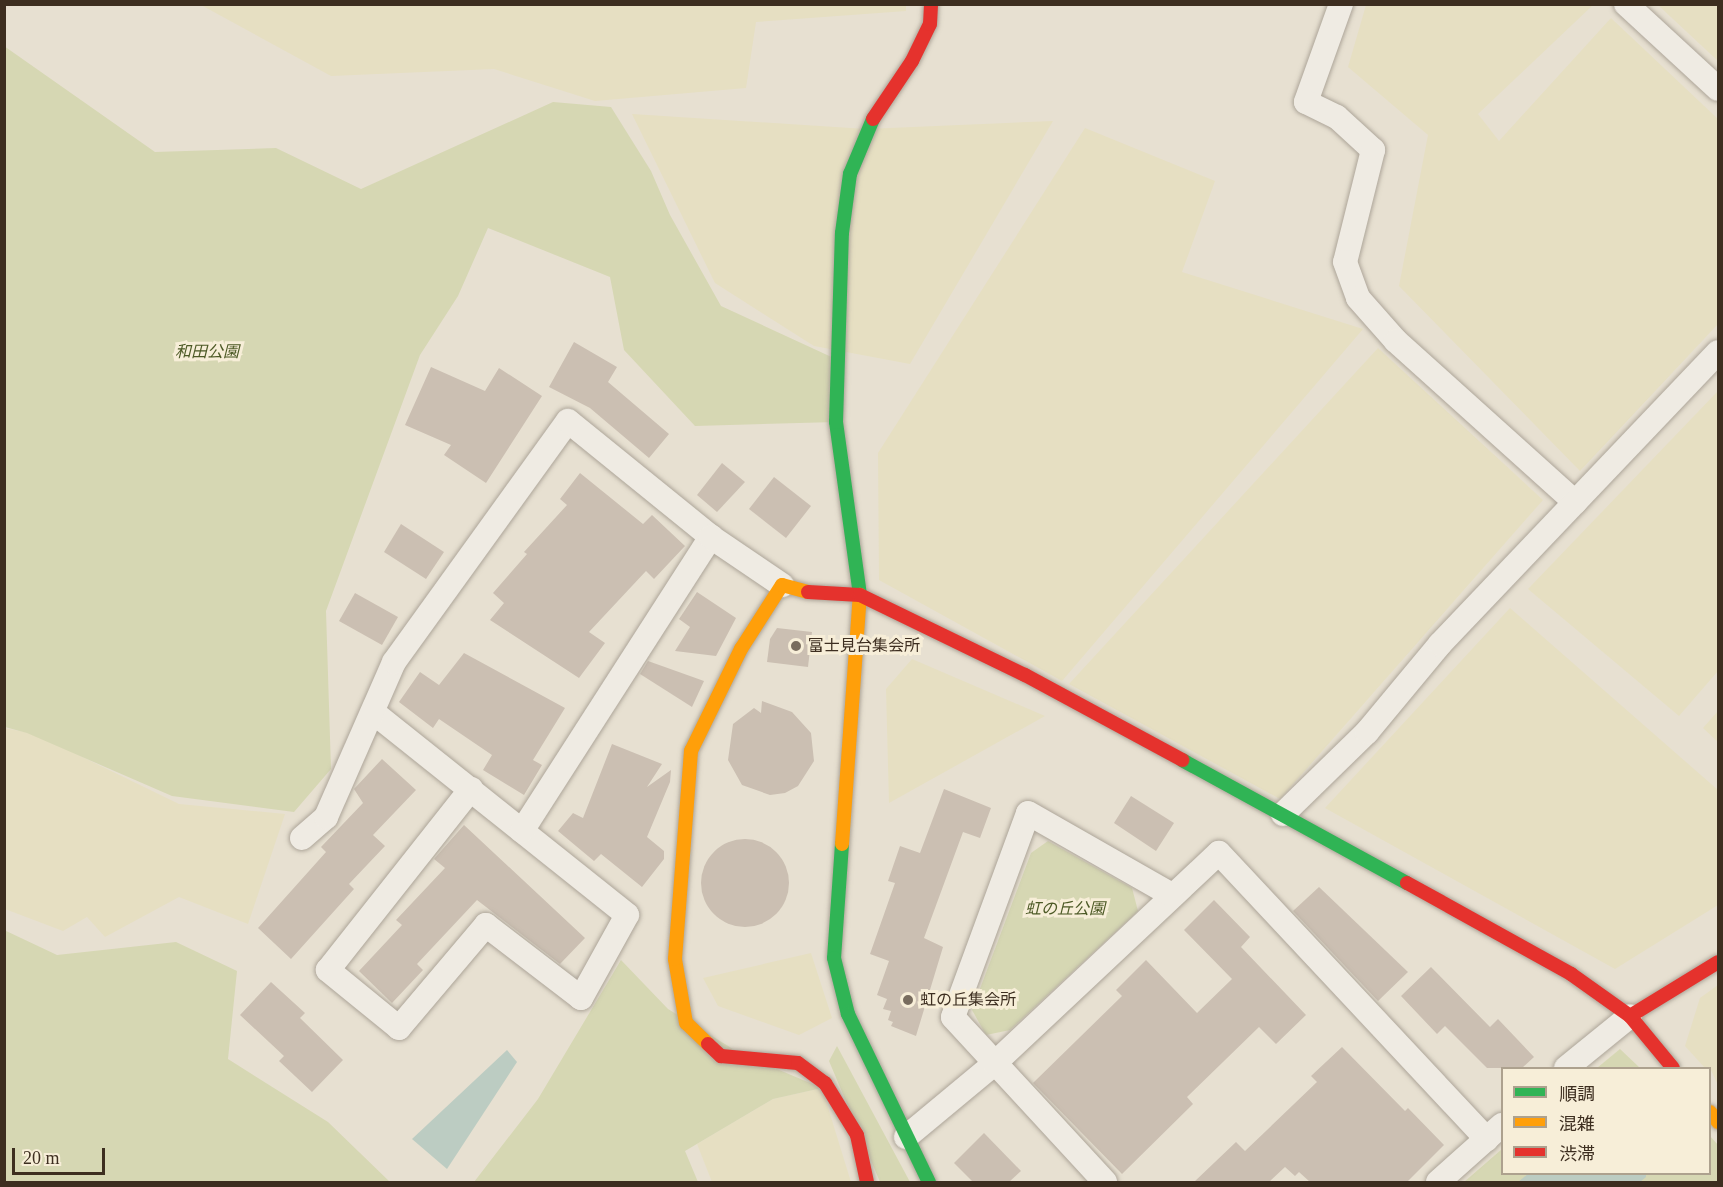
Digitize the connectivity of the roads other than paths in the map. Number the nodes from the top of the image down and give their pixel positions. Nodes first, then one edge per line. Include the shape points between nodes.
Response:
1 (931, 4) edge
2 (1341, 4) edge
3 (1626, 4) edge
4 (1719, 89) edge
5 (1719, 352) edge
6 (1575, 502) junction
7 (711, 537) junction
8 (782, 585) junction
9 (860, 595) junction
10 (373, 712) junction
11 (471, 789) junction
12 (1283, 814) junction
13 (522, 831) junction
14 (302, 838) dead end
15 (1172, 895) junction
16 (1719, 962) edge
17 (1629, 1016) junction
18 (995, 1063) junction
19 (1567, 1067) edge
20 (1672, 1067) edge
21 (1495, 1132) edge
22 (906, 1137) junction
23 (867, 1182) edge
24 (929, 1182) edge
25 (1106, 1182) edge
26 (1438, 1182) edge

1 - 9 street via 930,24 912,61 866,129 850,174 842,233 836,422
2 - 6 street via 1306,102 1337,117 1373,150 1345,262 1358,298 1396,341
3 - 4 street
5 - 6 street
6 - 12 street via 1440,644 1367,732
7 - 8 street
7 - 10 street via 568,421 394,662
7 - 13 street
8 - 9 street via 800,592
8 - 23 street via 741,649 691,751 675,959 686,1023 721,1056 798,1063 825,1083 857,1135
9 - 12 street via 1025,675
9 - 22 street via 834,958 848,1014
10 - 11 street
10 - 14 street via 326,817
11 - 13 street
11 - 13 street via 328,970 399,1028 486,925 581,998 627,915
12 - 17 street via 1571,974
15 - 18 street
15 - 18 street via 1028,813 953,1017
15 - 21 street via 1219,853
16 - 17 street
17 - 19 street
17 - 20 street
18 - 22 street
18 - 25 street
21 - 26 street
22 - 24 street

